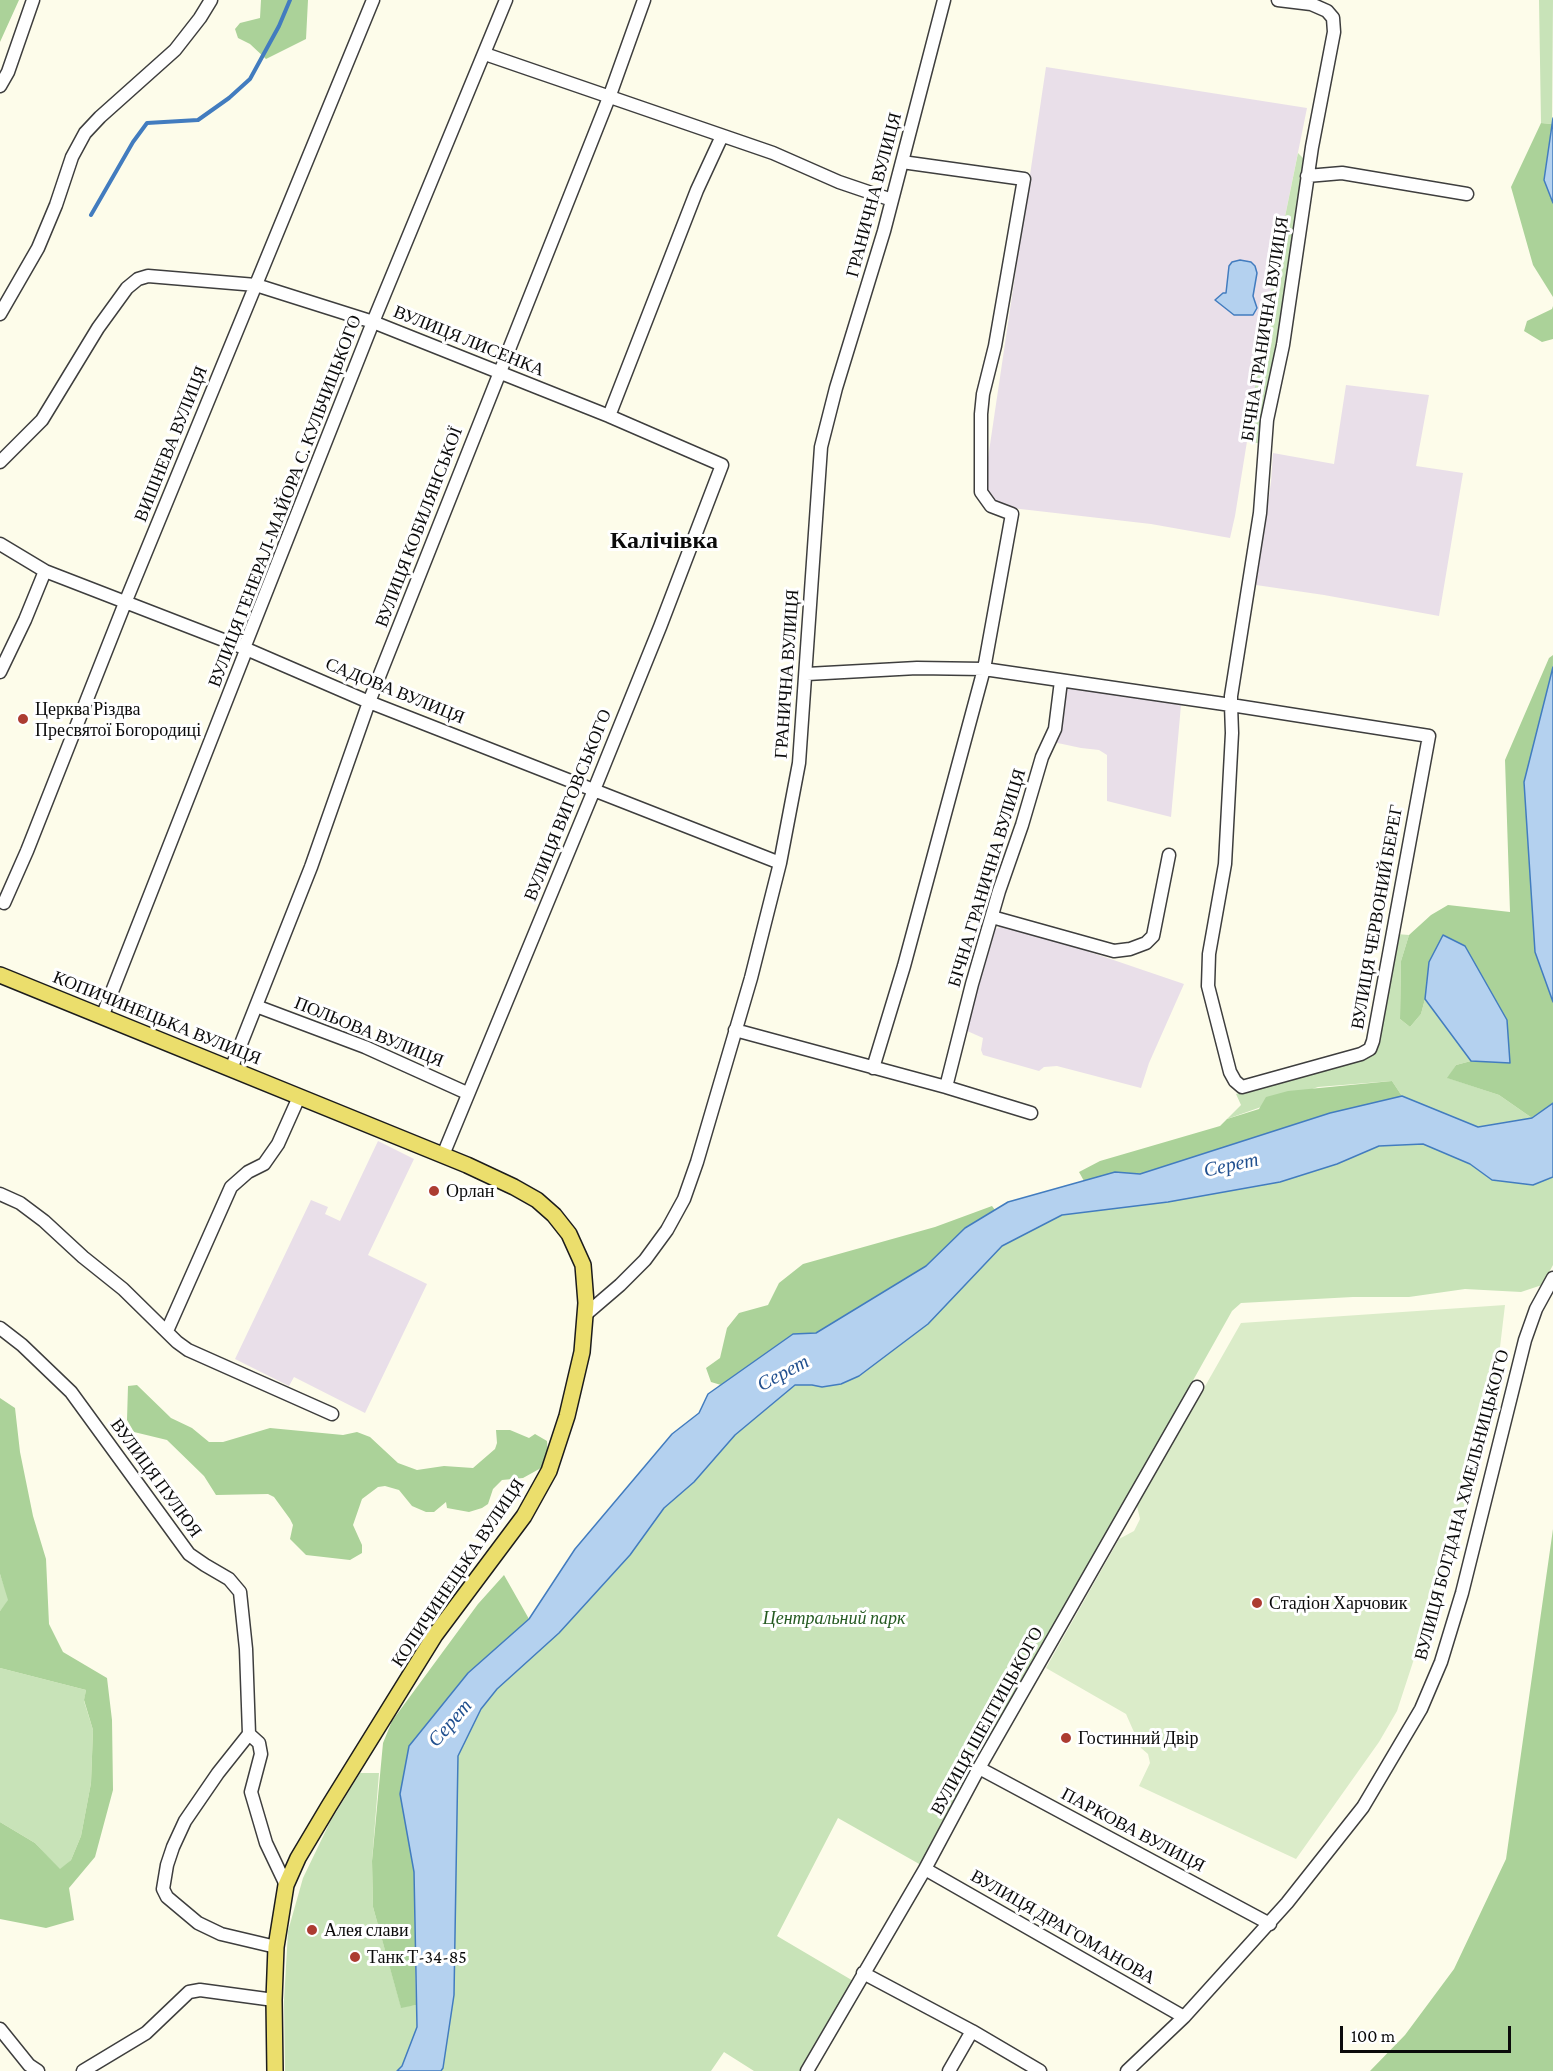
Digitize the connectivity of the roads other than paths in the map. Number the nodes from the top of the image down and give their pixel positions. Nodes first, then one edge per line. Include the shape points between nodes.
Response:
1 (33, 0) edge
2 (211, 0) edge
3 (373, 0) edge
4 (506, 0) edge
5 (644, 0) edge
6 (944, 0) edge
7 (1278, 0) edge
8 (485, 54) junction
9 (0, 86) edge
10 (609, 95) junction
11 (722, 136) junction
12 (902, 162) junction
13 (1307, 176) junction
14 (1467, 194) dead end
15 (892, 200) junction
16 (256, 285) junction
17 (0, 314) edge
18 (373, 322) junction
19 (499, 372) junction
20 (609, 416) junction
21 (0, 462) edge
22 (722, 465) joint
23 (0, 544) edge
24 (45, 571) junction
25 (125, 603) junction
26 (244, 648) junction
27 (984, 669) junction
28 (0, 672) edge
29 (807, 674) junction
30 (1061, 681) junction
31 (369, 702) junction
32 (1231, 705) junction
33 (594, 790) junction
34 (1169, 855) dead end
35 (780, 863) junction
36 (4, 903) dead end
37 (992, 917) junction
38 (0, 975) edge
39 (256, 1006) junction
40 (102, 1017) junction
41 (735, 1030) junction
42 (873, 1068) junction
43 (231, 1069) junction
44 (946, 1087) junction
45 (467, 1093) junction
46 (299, 1097) junction
47 (1031, 1113) dead end
48 (442, 1155) junction
49 (0, 1194) edge
50 (1553, 1278) edge
51 (585, 1315) junction
52 (0, 1328) edge
53 (167, 1331) junction
54 (1197, 1387) dead end
55 (332, 1414) dead end
56 (249, 1734) junction
57 (979, 1768) junction
58 (925, 1869) junction
59 (286, 1885) junction
60 (1270, 1924) junction
61 (276, 1947) junction
62 (863, 1973) junction
63 (274, 2000) junction
64 (1184, 2017) junction
65 (0, 2029) edge
66 (972, 2031) junction
67 (38, 2071) edge
68 (83, 2071) edge
69 (275, 2071) edge
70 (807, 2071) edge
71 (950, 2071) edge
72 (1040, 2071) edge
73 (1127, 2071) edge

1 - 9 street
2 - 17 street via 175,50 85,133 38,248
3 - 16 street, ВИШНЕВА ВУЛИЦЯ
4 - 8 street, ВУЛИЦЯ ГЕНЕРАЛ-МАЙОРА С. КУЛЬЧИЦЬКОГО
5 - 10 street, ВУЛИЦЯ КОБИЛЯНСЬКОЇ
6 - 12 street, ГРАНИЧНА ВУЛИЦЯ
7 - 13 street, БІЧНА ГРАНИЧНА ВУЛИЦЯ via 1322,8 1334,22
8 - 10 street
8 - 18 street, ВУЛИЦЯ ГЕНЕРАЛ-МАЙОРА С. КУЛЬЧИЦЬКОГО
10 - 11 street
10 - 19 street, ВУЛИЦЯ КОБИЛЯНСЬКОЇ
11 - 15 street
11 - 20 street via 697,189
12 - 15 street, ГРАНИЧНА ВУЛИЦЯ
12 - 27 street via 1024,179 981,404 981,492 991,506 1012,514
13 - 14 street via 1342,173
13 - 32 street, БІЧНА ГРАНИЧНА ВУЛИЦЯ via 1283,345 1267,420 1260,513
15 - 29 street, ГРАНИЧНА ВУЛИЦЯ via 821,447
16 - 18 street, ВУЛИЦЯ ЛИСЕНКА
16 - 21 street, ВУЛИЦЯ ЛИСЕНКА via 148,276 134,281 98,328 42,420
16 - 25 street, ВИШНЕВА ВУЛИЦЯ
18 - 19 street, ВУЛИЦЯ ЛИСЕНКА
18 - 26 street, ВУЛИЦЯ ГЕНЕРАЛ-МАЙОРА С. КУЛЬЧИЦЬКОГО
19 - 20 street, ВУЛИЦЯ ЛИСЕНКА
19 - 31 street, ВУЛИЦЯ КОБИЛЯНСЬКОЇ
20 - 22 street, ВУЛИЦЯ ЛИСЕНКА
22 - 33 street, ВУЛИЦЯ ВИГОВСЬКОГО
23 - 24 street, САДОВА ВУЛИЦЯ
24 - 25 street, САДОВА ВУЛИЦЯ
24 - 28 street
25 - 26 street, САДОВА ВУЛИЦЯ
25 - 36 street, ВИШНЕВА ВУЛИЦЯ
26 - 31 street, САДОВА ВУЛИЦЯ
26 - 40 street, ВУЛИЦЯ ГЕНЕРАЛ-МАЙОРА С. КУЛЬЧИЦЬКОГО
27 - 29 street
27 - 30 street
27 - 42 street
29 - 35 street, ГРАНИЧНА ВУЛИЦЯ via 800,763
30 - 32 street
30 - 37 street, БІЧНА ГРАНИЧНА ВУЛИЦЯ via 1055,729 1042,757
31 - 33 street, САДОВА ВУЛИЦЯ
31 - 39 street, ВУЛИЦЯ КОБИЛЯНСЬКОЇ via 311,867
32 - 32 street, ВУЛИЦЯ ЧЕРВОНИЙ БЕРЕГ via 1429,736 1372,1046 1361,1054 1242,1087 1230,1072 1207,980 1225,864
33 - 35 street, САДОВА ВУЛИЦЯ
33 - 45 street, ВУЛИЦЯ ВИГОВСЬКОГО
34 - 37 street via 1153,936 1130,949 1107,949
35 - 41 street, ГРАНИЧНА ВУЛИЦЯ
37 - 44 street, БІЧНА ГРАНИЧНА ВУЛИЦЯ
38 - 40 main road, КОПИЧИНЕЦЬКА ВУЛИЦЯ
39 - 43 street, ВУЛИЦЯ КОБИЛЯНСЬКОЇ
39 - 45 street, ПОЛЬОВА ВУЛИЦЯ via 365,1047
40 - 43 main road, КОПИЧИНЕЦЬКА ВУЛИЦЯ
41 - 42 street
41 - 51 street, ГРАНИЧНА ВУЛИЦЯ via 691,1182 675,1216 645,1260
42 - 44 street
43 - 46 main road, КОПИЧИНЕЦЬКА ВУЛИЦЯ
44 - 47 street
45 - 48 street, ВУЛИЦЯ ВИГОВСЬКОГО
46 - 48 main road, КОПИЧИНЕЦЬКА ВУЛИЦЯ
46 - 53 street via 278,1144 264,1164 231,1187
48 - 51 main road, КОПИЧИНЕЦЬКА ВУЛИЦЯ via 527,1194 554,1215 580,1257
49 - 53 street via 44,1221
50 - 60 street, ВУЛИЦЯ БОГДАНА ХМЕЛЬНИЦЬКОГО via 1525,1340 1462,1593 1430,1688 1404,1741 1363,1807
51 - 59 main road, КОПИЧИНЕЦЬКА ВУЛИЦЯ via 582,1352 567,1416 542,1485 524,1516 435,1635 298,1858
52 - 56 street, ВУЛИЦЯ ПУЛЮЯ via 71,1392 189,1554 237,1587 246,1649
53 - 55 street via 188,1350
54 - 57 street, ВУЛИЦЯ ШЕПТИЦЬКОГО
56 - 59 street, ВУЛИЦЯ ПУЛЮЯ via 259,1743 261,1754 251,1789 252,1800
56 - 61 street via 185,1821 173,1847 163,1889 198,1923 221,1934
57 - 58 street, ВУЛИЦЯ ШЕПТИЦЬКОГО
57 - 60 street, ПАРКОВА ВУЛИЦЯ
58 - 62 street, ВУЛИЦЯ ШЕПТИЦЬКОГО
58 - 64 street, ВУЛИЦЯ ДРАГОМАНОВА
59 - 61 main road, КОПИЧИНЕЦЬКА ВУЛИЦЯ
60 - 64 street, ВУЛИЦЯ БОГДАНА ХМЕЛЬНИЦЬКОГО
61 - 63 main road, КОПИЧИНЕЦЬКА ВУЛИЦЯ
62 - 66 street
62 - 70 street, ВУЛИЦЯ ШЕПТИЦЬКОГО
63 - 68 street via 200,1990 189,1992 146,2033
63 - 69 main road, КОПИЧИНЕЦЬКА ВУЛИЦЯ
64 - 73 street, ВУЛИЦЯ БОГДАНА ХМЕЛЬНИЦЬКОГО
65 - 67 street
66 - 71 street
66 - 72 street

